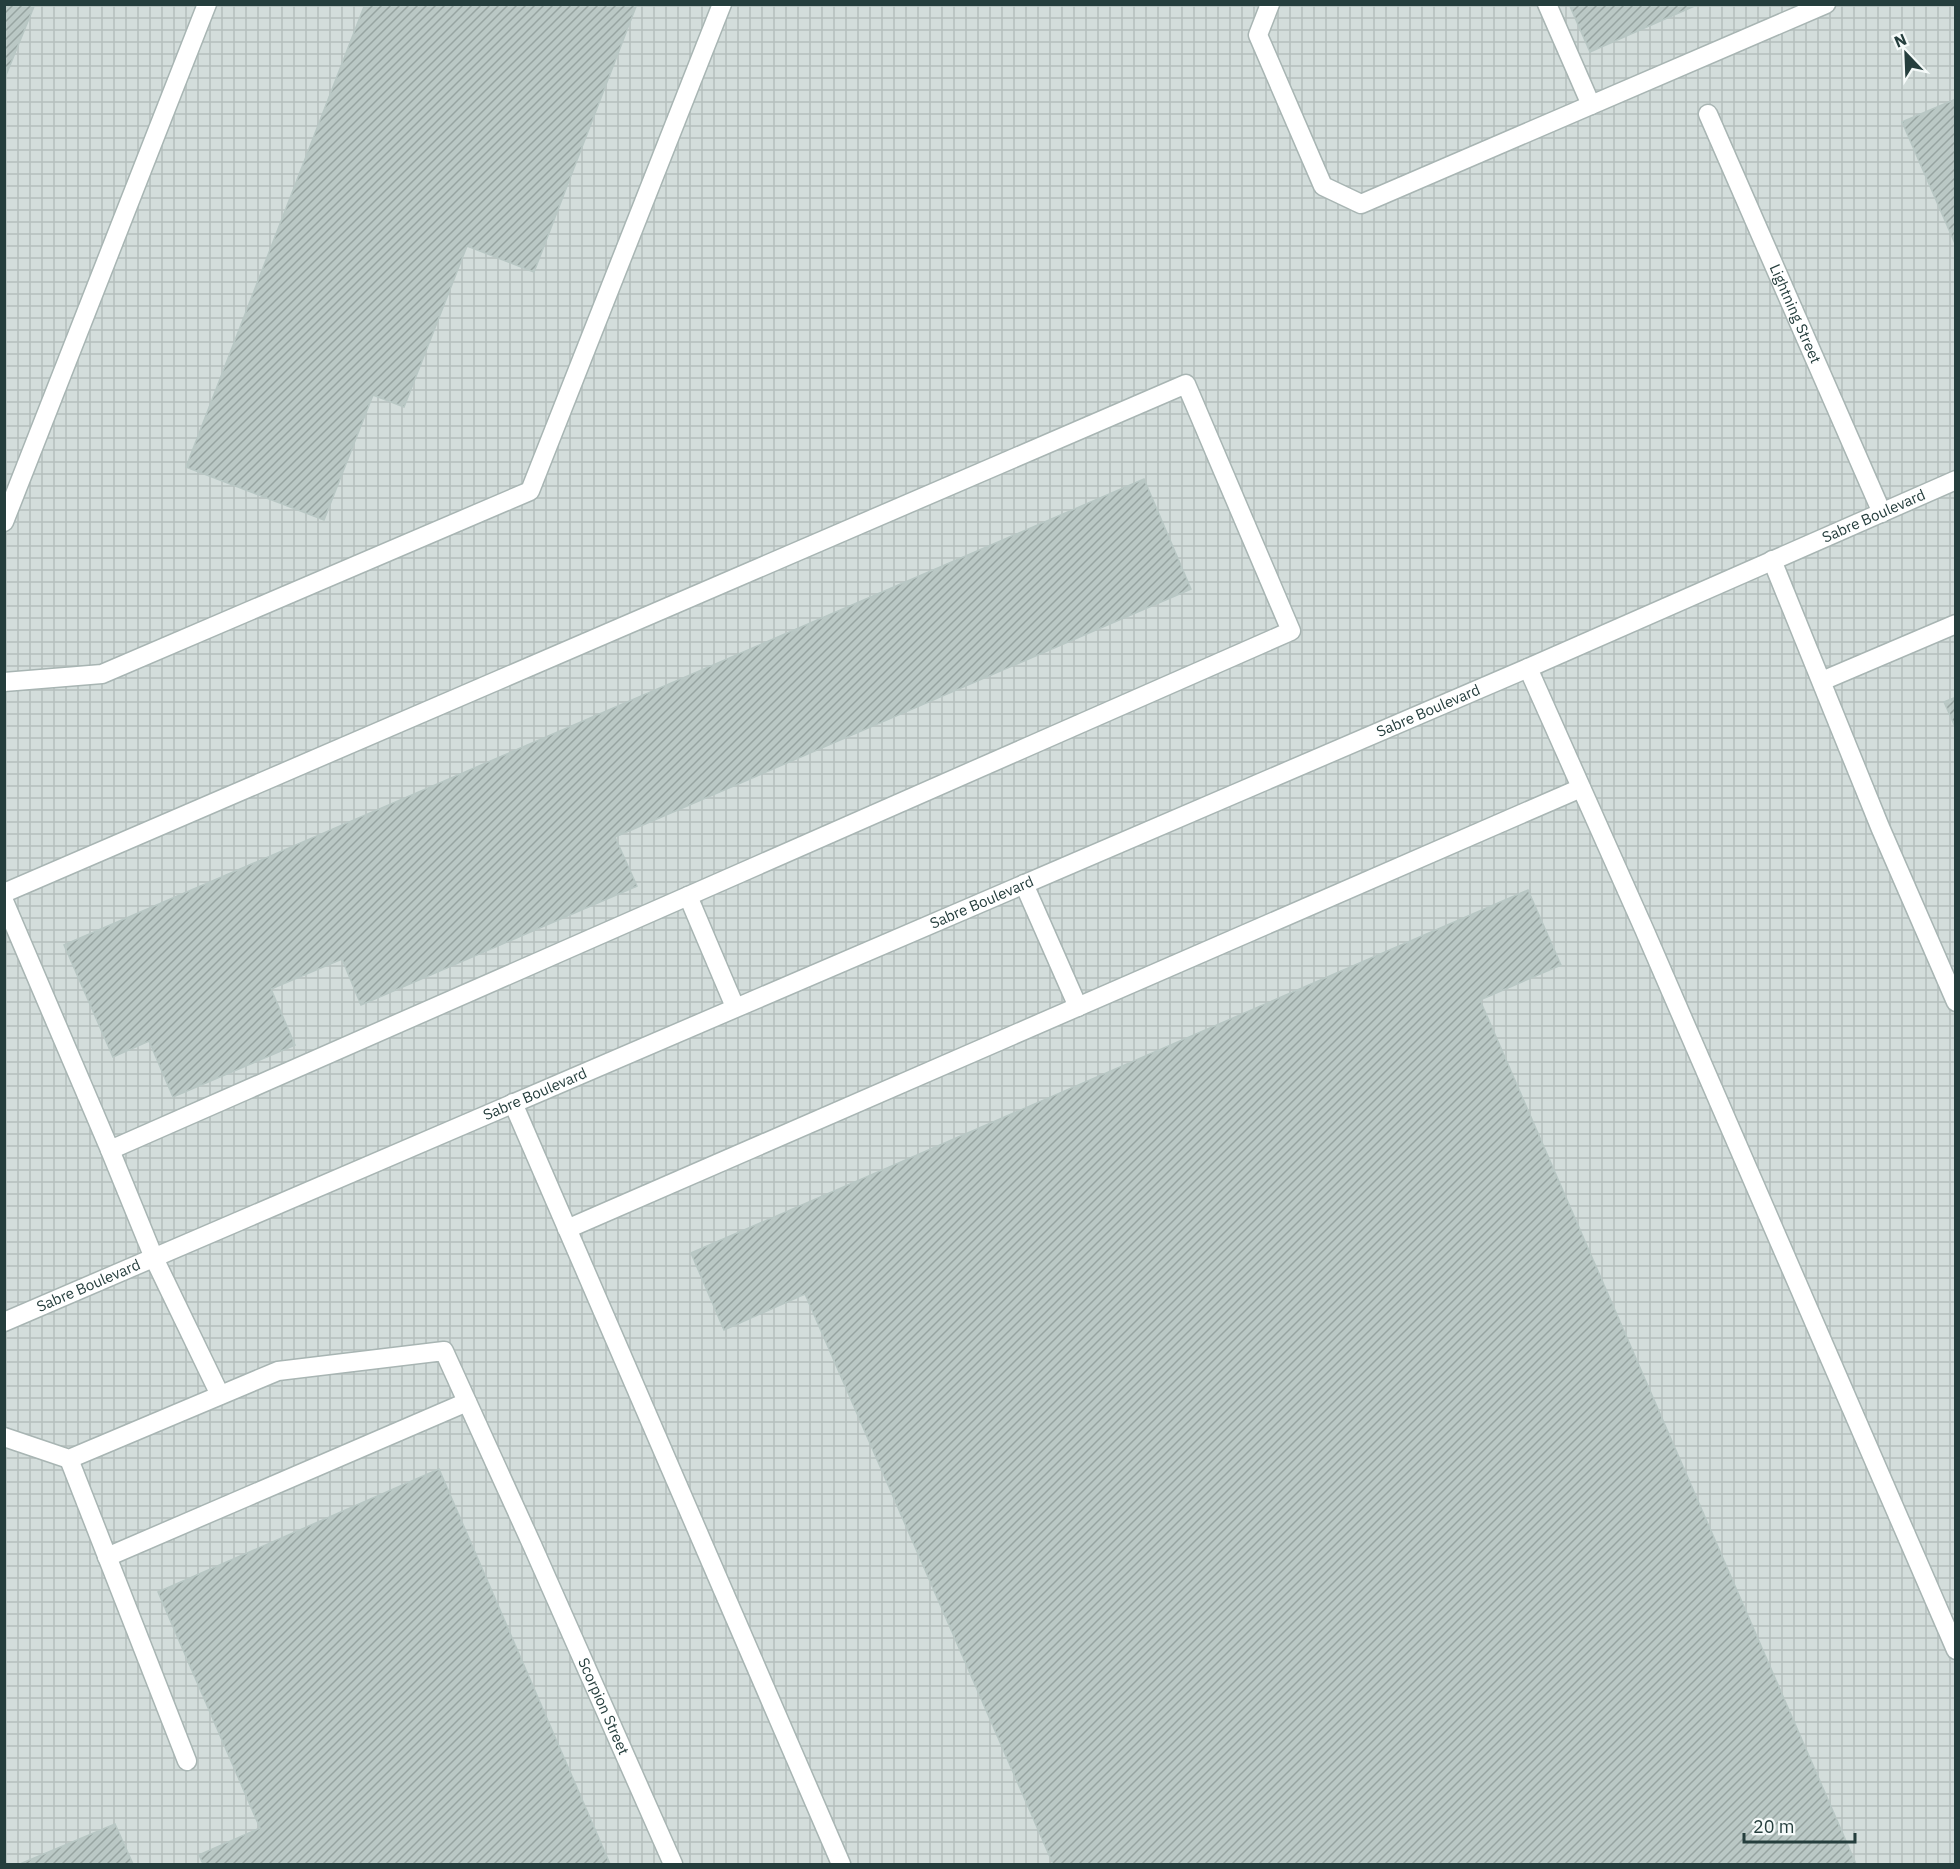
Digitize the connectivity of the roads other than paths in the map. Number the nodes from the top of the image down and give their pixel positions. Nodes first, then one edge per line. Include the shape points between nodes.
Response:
1 (207, 4) edge
2 (722, 4) edge
3 (1270, 4) edge
4 (1547, 4) edge
5 (1826, 4) edge
6 (1591, 105) junction
7 (1708, 114) dead end
8 (1956, 480) edge
9 (1882, 513) junction
10 (4, 522) edge
11 (1772, 560) junction
12 (1956, 624) edge
13 (1528, 668) junction
14 (1822, 681) junction
15 (4, 682) edge
16 (1581, 788) junction
17 (1024, 884) junction
18 (4, 893) edge
19 (688, 896) junction
20 (4, 901) edge
21 (1956, 1002) edge
22 (1078, 1006) junction
23 (735, 1007) junction
24 (513, 1103) junction
25 (110, 1150) junction
26 (567, 1229) junction
27 (154, 1258) junction
28 (4, 1322) edge
29 (220, 1395) junction
30 (467, 1402) junction
31 (4, 1437) edge
32 (69, 1459) junction
33 (107, 1557) junction
34 (1956, 1650) edge
35 (187, 1761) dead end
36 (673, 1864) edge
37 (841, 1864) edge

1 - 10 street
2 - 15 street via 530,491 102,674
3 - 6 street via 1258,35 1323,186 1361,204
4 - 6 street
5 - 6 street
7 - 9 street, Lightning Street
8 - 9 street, Sabre Boulevard
9 - 11 street, Sabre Boulevard
11 - 13 street, Sabre Boulevard
11 - 14 street
12 - 14 street
13 - 16 street
13 - 17 street, Sabre Boulevard
14 - 21 street
16 - 22 street
16 - 34 street
17 - 22 street
17 - 23 street, Sabre Boulevard
18 - 19 street via 1186,384 1291,631
19 - 23 street
19 - 25 street
20 - 25 street
22 - 26 street
23 - 24 street, Sabre Boulevard
24 - 26 street
24 - 27 street, Sabre Boulevard
25 - 27 street
26 - 37 street
27 - 28 street, Sabre Boulevard
27 - 29 street
29 - 30 street, Scorpion Street via 278,1371 444,1352
29 - 32 street
30 - 33 street
30 - 36 street, Scorpion Street
31 - 32 street
32 - 33 street
33 - 35 street

